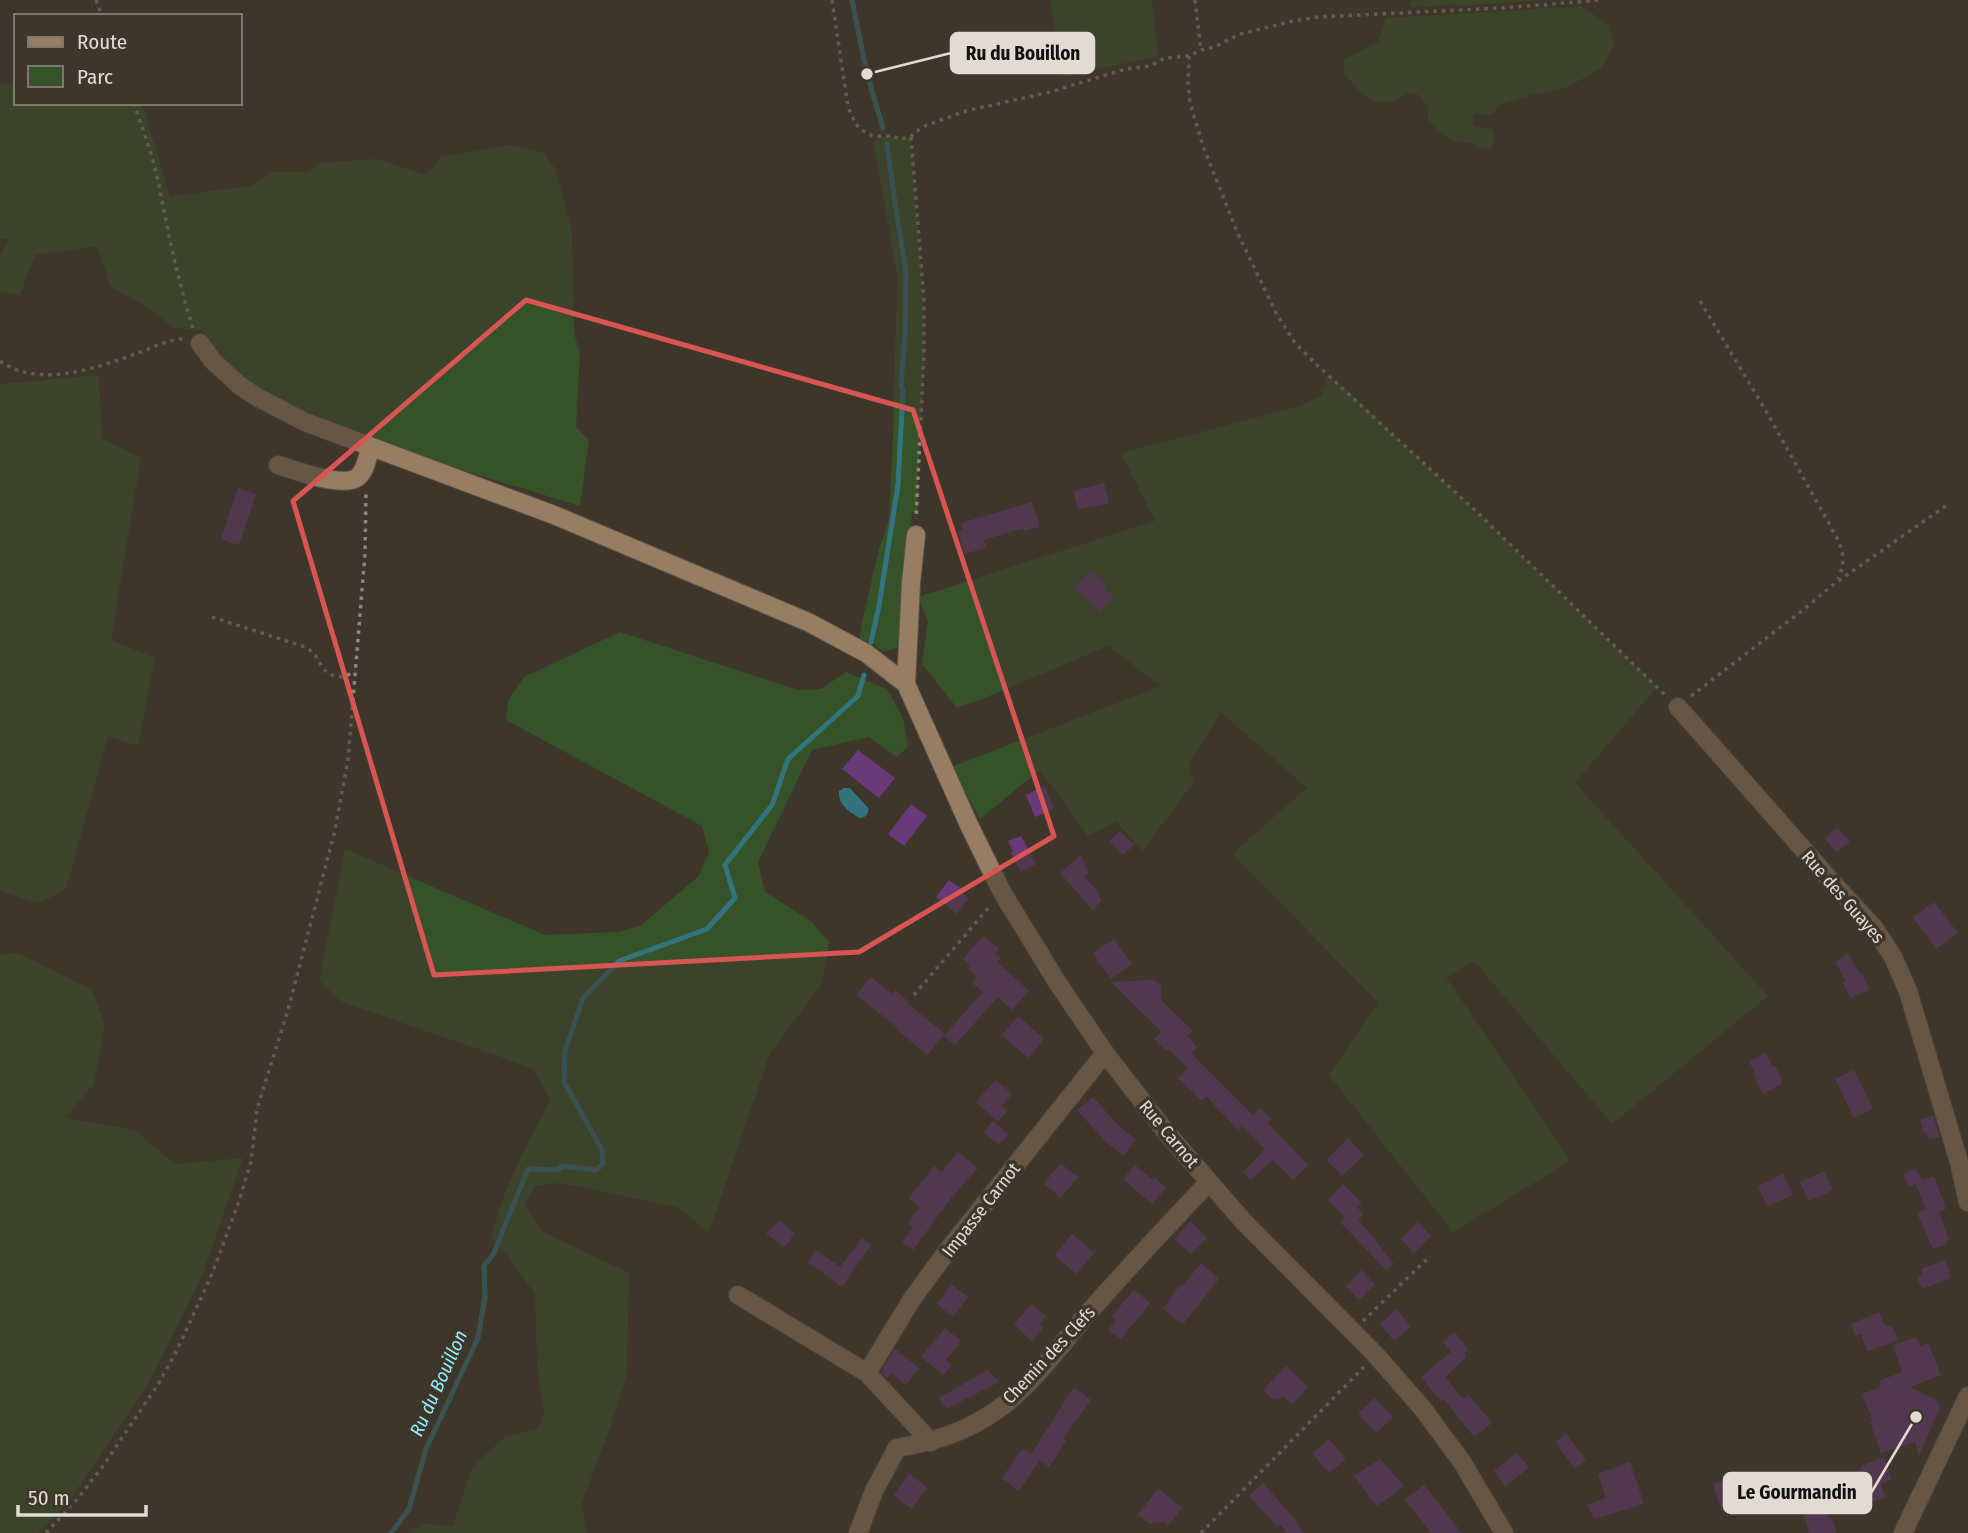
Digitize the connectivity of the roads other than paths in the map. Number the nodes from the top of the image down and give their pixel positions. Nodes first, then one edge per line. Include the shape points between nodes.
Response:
1 (200, 343) road end
2 (371, 447) junction
3 (278, 465) dead end
4 (916, 535) road end
5 (906, 684) junction
6 (1678, 708) road end
7 (1105, 1053) junction
8 (1209, 1182) junction
9 (1968, 1202) edge
10 (738, 1295) dead end
11 (867, 1373) junction
12 (1968, 1396) edge
13 (931, 1442) junction
14 (858, 1533) edge
15 (1504, 1533) edge
16 (1903, 1533) edge

1 - 2 street via 223,372 257,397 305,422
2 - 3 street via 365,469 355,479 342,481
2 - 5 street via 554,515 808,622 858,648
4 - 5 street
5 - 7 street, Rue Carnot via 1002,892
6 - 9 street, Rue des Guayes via 1875,929 1893,957 1908,991
7 - 8 street, Rue Carnot
7 - 11 street, Impasse Carnot via 948,1250
8 - 13 street, Chemin des Clefs via 1021,1390 960,1432
8 - 15 street, Rue Carnot via 1423,1409 1462,1462
10 - 11 street
11 - 13 street
12 - 16 street
13 - 14 street, Chemin des Clefs via 897,1448

